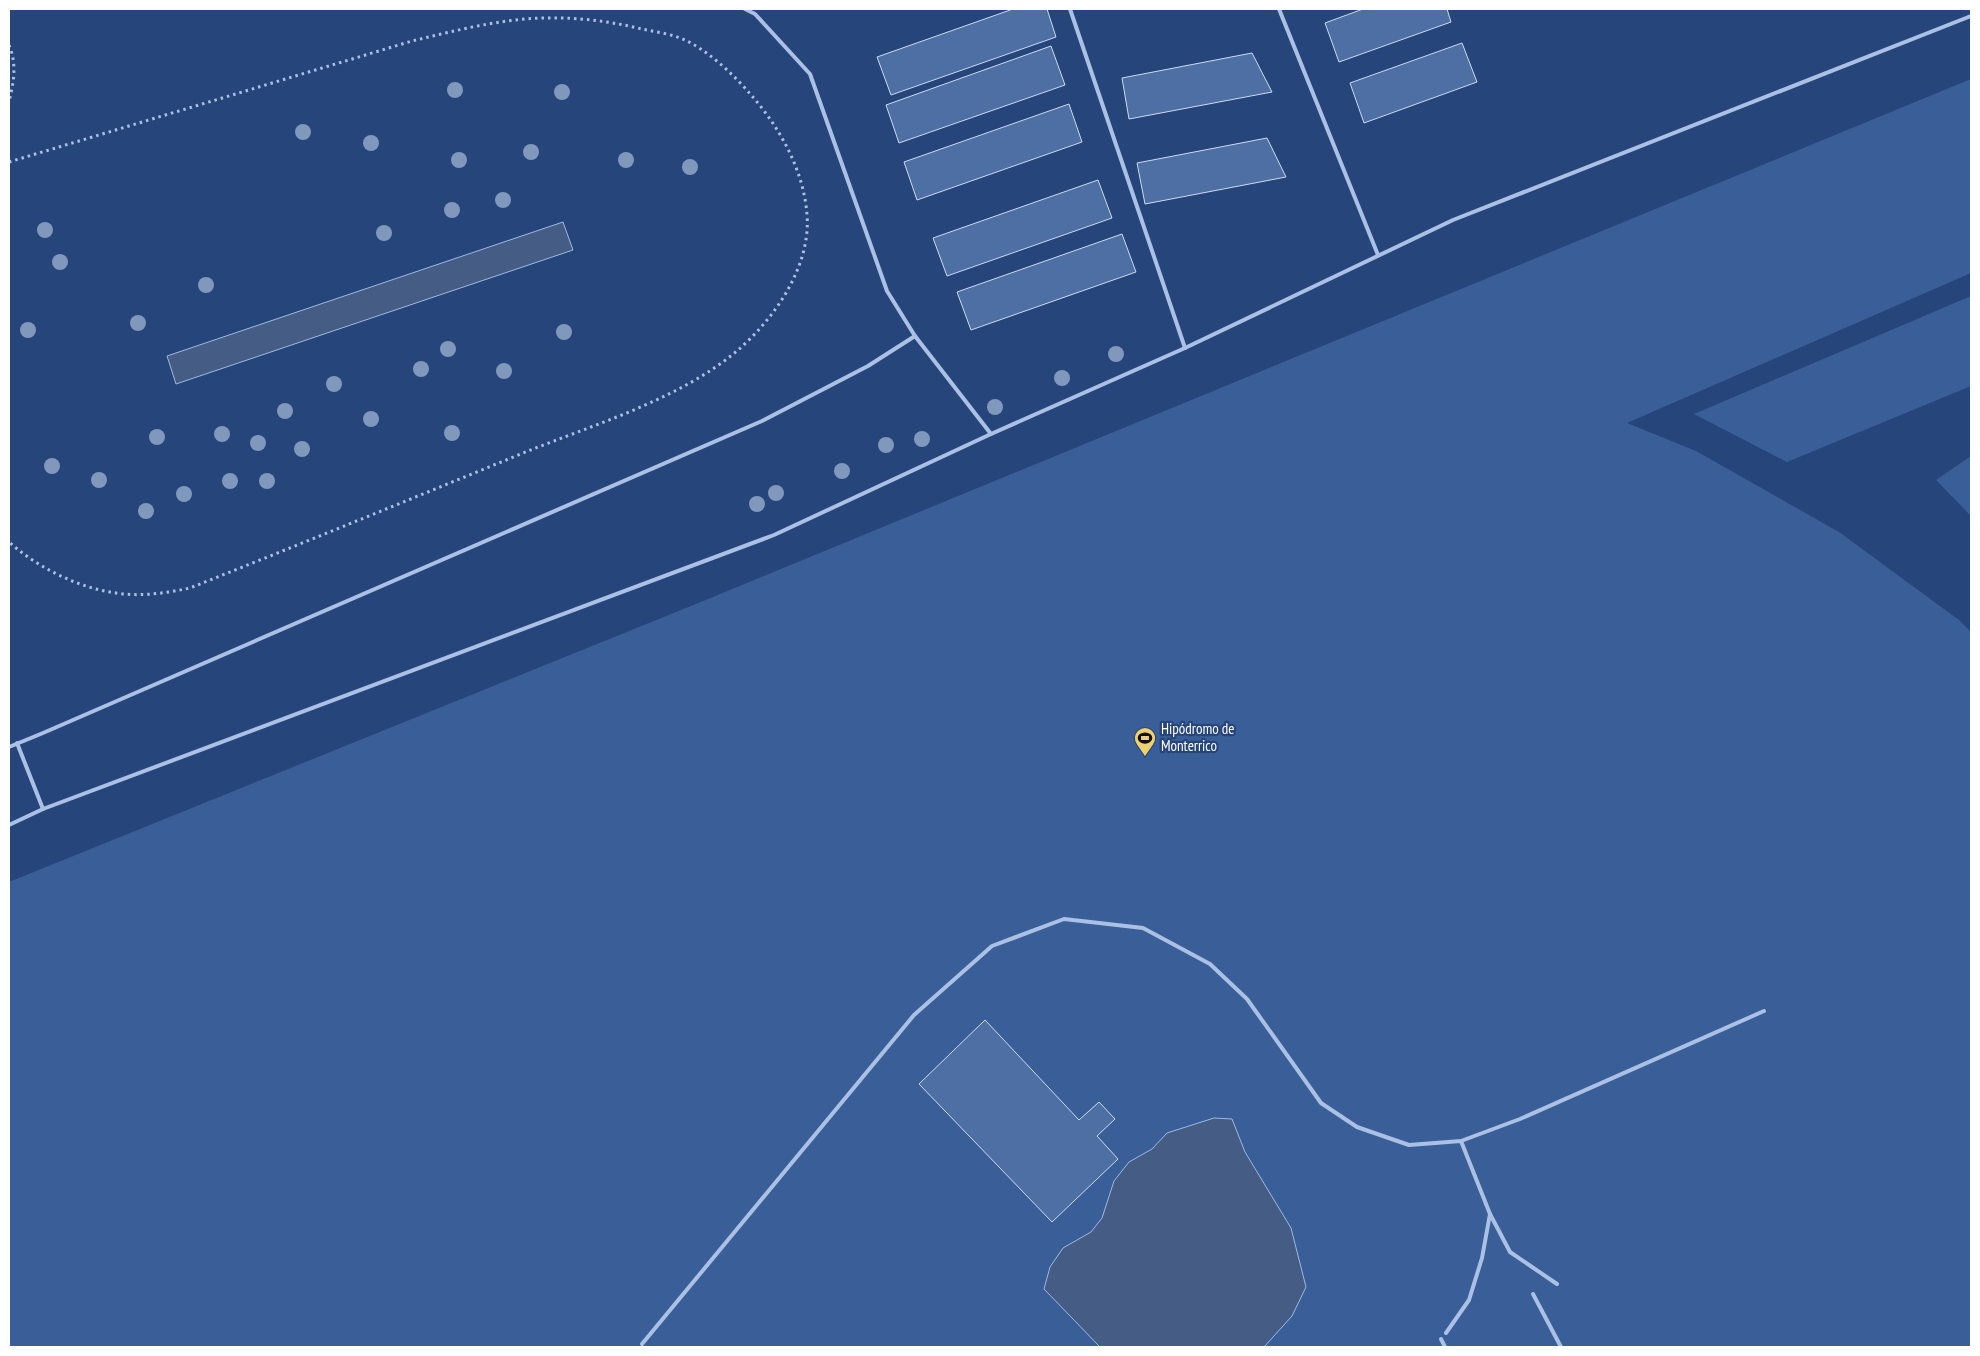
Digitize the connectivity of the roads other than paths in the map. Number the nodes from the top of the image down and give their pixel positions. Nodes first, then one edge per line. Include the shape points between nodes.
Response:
1 (745, 9) edge
2 (1070, 9) edge
3 (1279, 9) edge
4 (1971, 16) edge
5 (1378, 255) junction
6 (916, 336) junction
7 (1185, 348) junction
8 (991, 434) junction
9 (17, 743) junction
10 (9, 747) edge
11 (43, 809) junction
12 (9, 825) edge
13 (1764, 1011) dead end
14 (1461, 1142) junction
15 (1490, 1214) junction
16 (1558, 1284) dead end
17 (1533, 1294) dead end
18 (1446, 1333) dead end
19 (1441, 1339) dead end
20 (642, 1344) dead end
21 (1445, 1347) edge
22 (1561, 1347) edge

1 - 6 lane via 755,14 810,74 887,291
2 - 7 lane
3 - 5 lane
4 - 5 lane via 1453,220
5 - 7 lane
6 - 8 lane
6 - 9 lane via 868,366 762,421
7 - 8 lane
8 - 11 lane via 774,535
9 - 10 lane
9 - 11 lane
11 - 12 lane
13 - 14 lane
14 - 15 lane
14 - 20 lane via 1409,1145 1358,1127 1321,1103 1247,999 1210,964 1143,928 1064,919 992,946 914,1015
15 - 16 lane via 1510,1252
15 - 18 lane via 1470,1300
17 - 22 lane
19 - 21 lane

